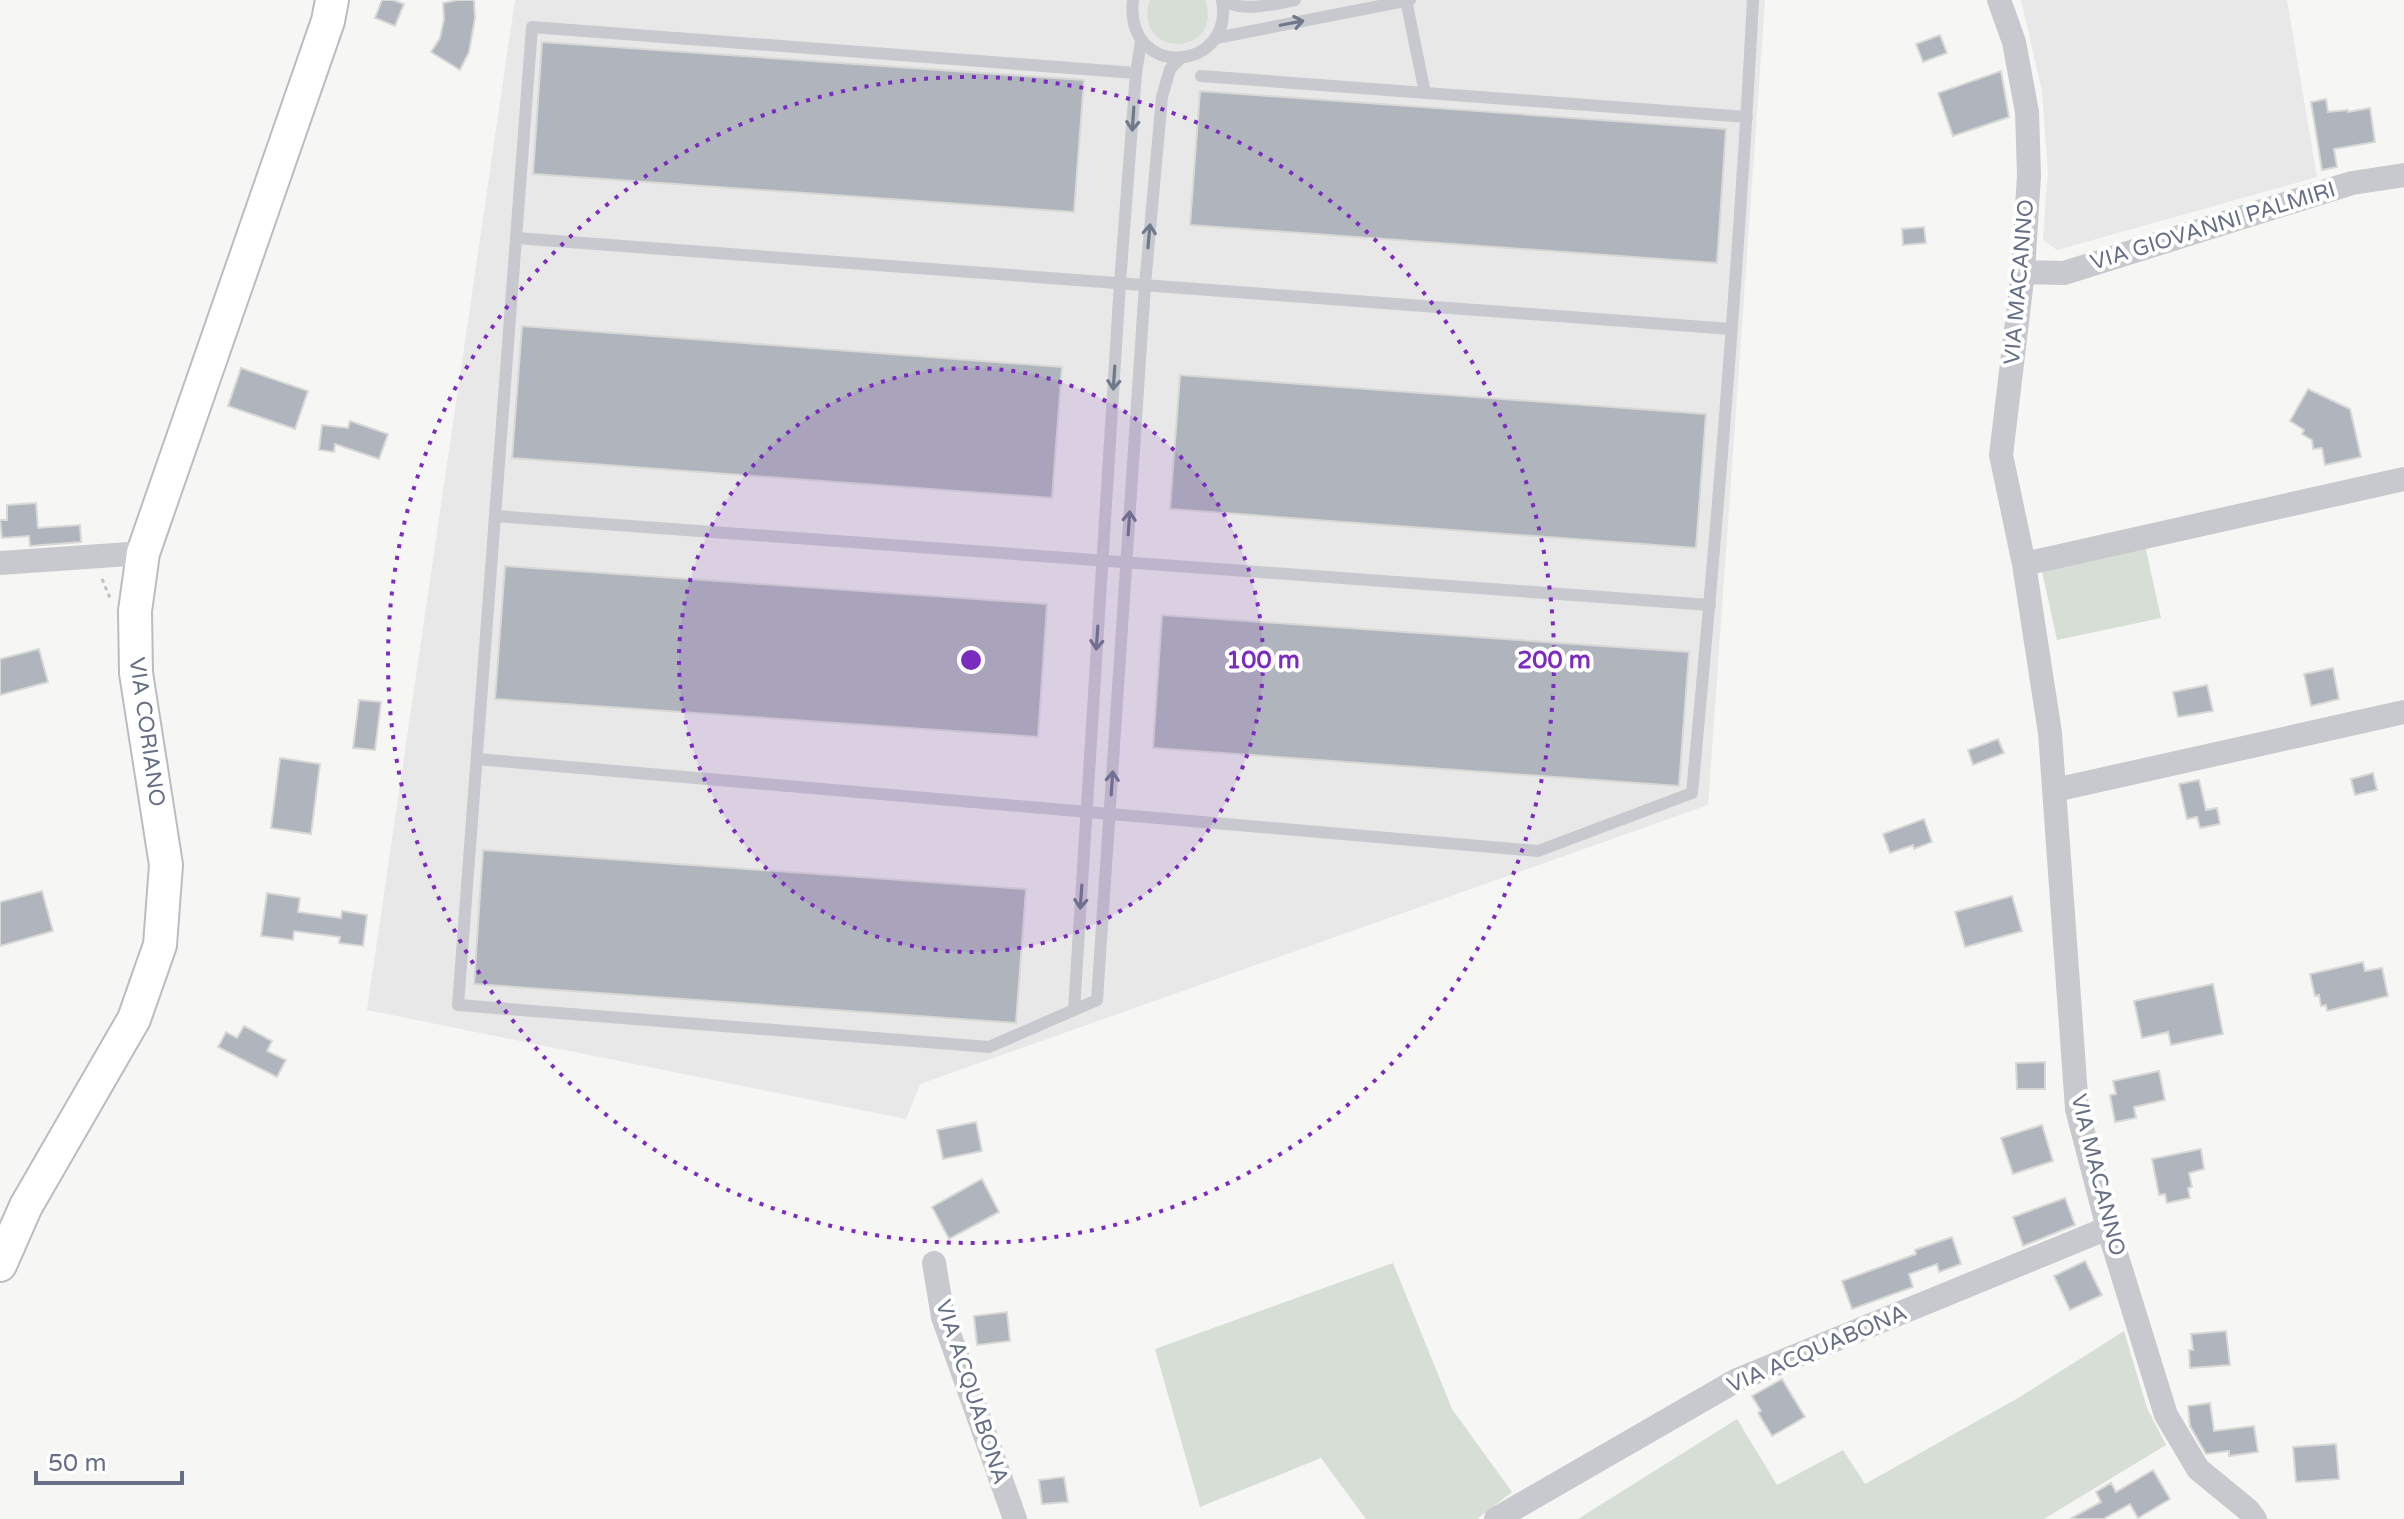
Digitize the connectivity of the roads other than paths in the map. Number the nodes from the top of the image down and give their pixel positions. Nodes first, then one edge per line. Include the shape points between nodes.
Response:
1 (332, 0) edge
2 (1133, 0) edge
3 (1295, 0) edge
4 (1408, 0) edge
5 (1753, 0) edge
6 (1222, 1) edge
7 (2000, 1) edge
8 (1216, 38) junction
9 (1141, 42) junction
10 (1180, 59) junction
11 (1136, 73) junction
12 (1201, 76) dead end
13 (1425, 93) junction
14 (1747, 117) junction
15 (2404, 175) edge
16 (516, 238) junction
17 (2023, 272) junction
18 (1120, 283) junction
19 (1145, 285) junction
20 (1731, 329) junction
21 (2404, 479) edge
22 (495, 516) junction
23 (143, 553) junction
24 (1102, 560) junction
25 (1127, 562) junction
26 (0, 563) edge
27 (2024, 564) junction
28 (1710, 605) junction
29 (2404, 712) edge
30 (477, 759) junction
31 (2055, 790) junction
32 (1086, 811) junction
33 (1110, 813) junction
34 (1074, 1010) junction
35 (2108, 1228) junction
36 (934, 1263) dead end
37 (0, 1265) edge
38 (1015, 1519) edge
39 (1496, 1519) edge
40 (2255, 1519) edge

1 - 23 main road, VIA CORIANO
2 - 9 lane via 1131,15
3 - 6 lane via 1255,8
8 -> 4 lane
4 - 13 lane
5 - 14 lane
6 - 8 lane
7 - 17 street, VIA MACANNO via 2027,112
8 - 10 lane via 1194,56
9 - 10 lane via 1165,57
9 - 11 lane
19 -> 10 lane via 1162,97 1170,69
11 - 16 lane via 532,27
11 -> 18 lane
12 - 13 lane
13 - 14 lane
14 - 20 lane
15 - 17 street, VIA GIOVANNI PALMIRI via 2352,183 2064,273
16 - 18 lane
16 - 22 lane
17 - 27 street, VIA MACANNO via 2001,455
18 - 19 lane
18 -> 24 lane
19 - 20 lane
25 -> 19 lane
20 - 28 lane
21 - 27 street
22 - 24 lane
22 - 30 lane
23 - 26 street
23 - 37 main road, VIA CORIANO via 135,611 136,673 166,865 160,945 134,1019 26,1206
24 - 25 lane
24 -> 32 lane
25 - 28 lane
33 -> 25 lane
27 - 31 street, VIA MACANNO
28 - 33 lane via 1692,793 1538,851
29 - 31 street
30 - 32 lane
30 - 34 lane via 458,1005 989,1047
31 - 35 street, VIA MACANNO via 2077,1109
32 - 33 lane
32 -> 34 lane
33 - 34 lane via 1097,1000
35 - 39 street, VIA ACQUABONA via 1737,1380
35 - 40 street, VIA MACANNO via 2166,1415 2198,1469
36 - 38 street, VIA ACQUABONA via 943,1317

